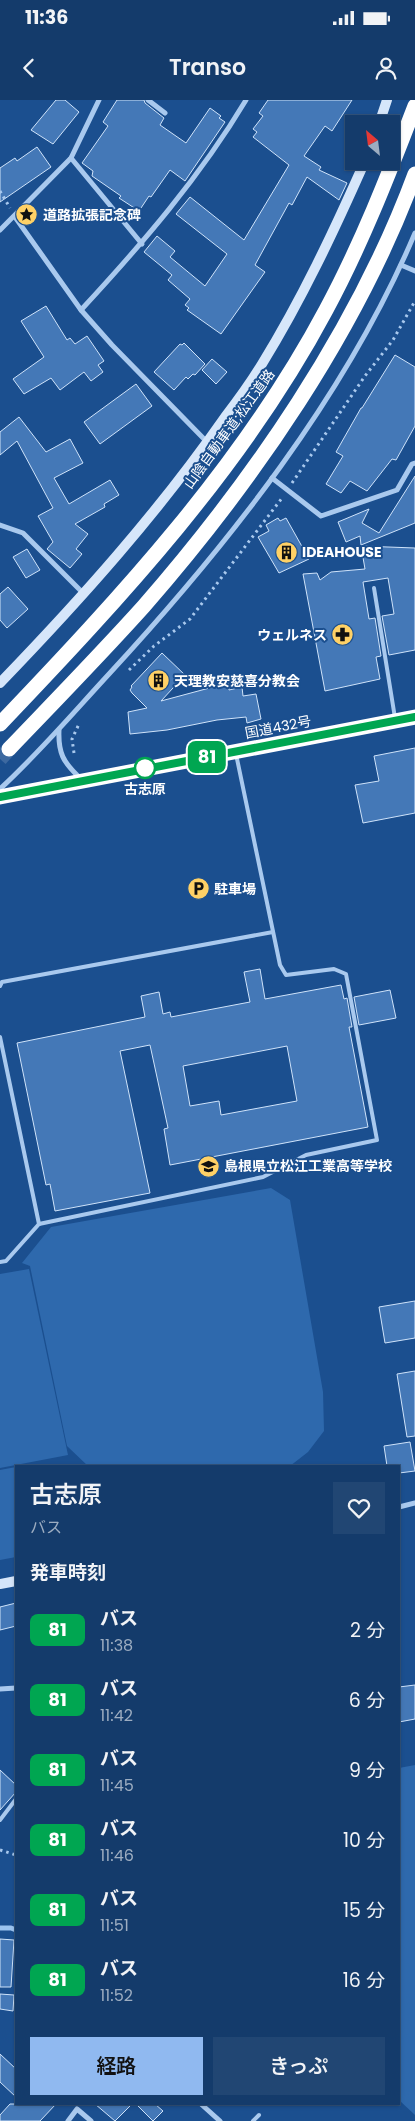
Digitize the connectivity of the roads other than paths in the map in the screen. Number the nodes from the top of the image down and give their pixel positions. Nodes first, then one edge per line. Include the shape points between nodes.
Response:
1 (99, 100) edge
2 (148, 100) edge
3 (246, 100) edge
4 (387, 100) edge
5 (415, 106) edge
6 (165, 112) dead end
7 (382, 115) edge
8 (71, 158) junction
9 (361, 170) edge
10 (415, 174) edge
11 (15, 217) junction
12 (0, 230) edge
13 (415, 233) edge
14 (142, 244) junction
15 (401, 265) junction
16 (415, 271) edge
17 (82, 310) junction
18 (208, 442) junction
19 (415, 463) edge
20 (272, 478) junction
21 (0, 525) edge
22 (374, 588) dead end
23 (84, 594) junction
24 (0, 683) edge
25 (415, 717) edge
26 (396, 720) junction
27 (0, 724) edge
28 (59, 729) junction
29 (10, 749) tunnel mouth
30 (236, 752) junction
31 (83, 780) junction
32 (0, 789) edge
33 (0, 797) edge
34 (273, 932) junction
35 (0, 986) edge
36 (0, 1037) edge
37 (39, 1224) junction
38 (0, 1262) edge
39 (415, 1504) edge
40 (400, 1507) edge
41 (15, 1581) edge
42 (0, 1584) edge
43 (15, 1688) edge
44 (0, 1690) edge
45 (15, 1800) edge
46 (0, 1820) edge
47 (202, 2105) edge
48 (259, 2115) dead end
49 (68, 2121) edge
50 (90, 2121) edge
51 (220, 2121) edge
52 (253, 2121) edge

1 - 8 street
2 - 6 street
3 - 14 street via 191,182
4 - 7 street
5 - 27 highway, 山陰自動車道;松江道路 via 359,244 326,311 284,381 181,523 123,592
8 - 11 street
8 - 14 street
9 - 18 street via 306,289 262,366
10 - 29 highway via 381,254 304,396 202,535 144,606
11 - 12 street
11 - 17 street
13 - 15 street
14 - 17 street
15 - 16 street
15 - 20 street via 333,388
17 - 18 street
18 - 23 street via 148,520
19 - 20 street via 397,490 321,516
20 - 28 street via 165,614
21 - 23 street via 22,532
22 - 26 lane
23 - 24 street
25 - 26 highway, 国道432号
26 - 30 highway, 国道432号
28 - 31 street via 58,746 66,766
28 - 32 street
30 - 31 highway, 国道432号
30 - 34 lane
31 - 33 highway, 国道432号
34 - 35 lane via 2,982
34 - 37 lane via 280,965 286,975 334,969 346,974 376,1140 306,1155 263,1177
36 - 37 lane
37 - 38 lane via 6,1261
39 - 40 street
41 - 42 street
43 - 44 street
45 - 46 lane
47 - 51 street
48 - 52 lane
49 - 50 street via 78,2109

